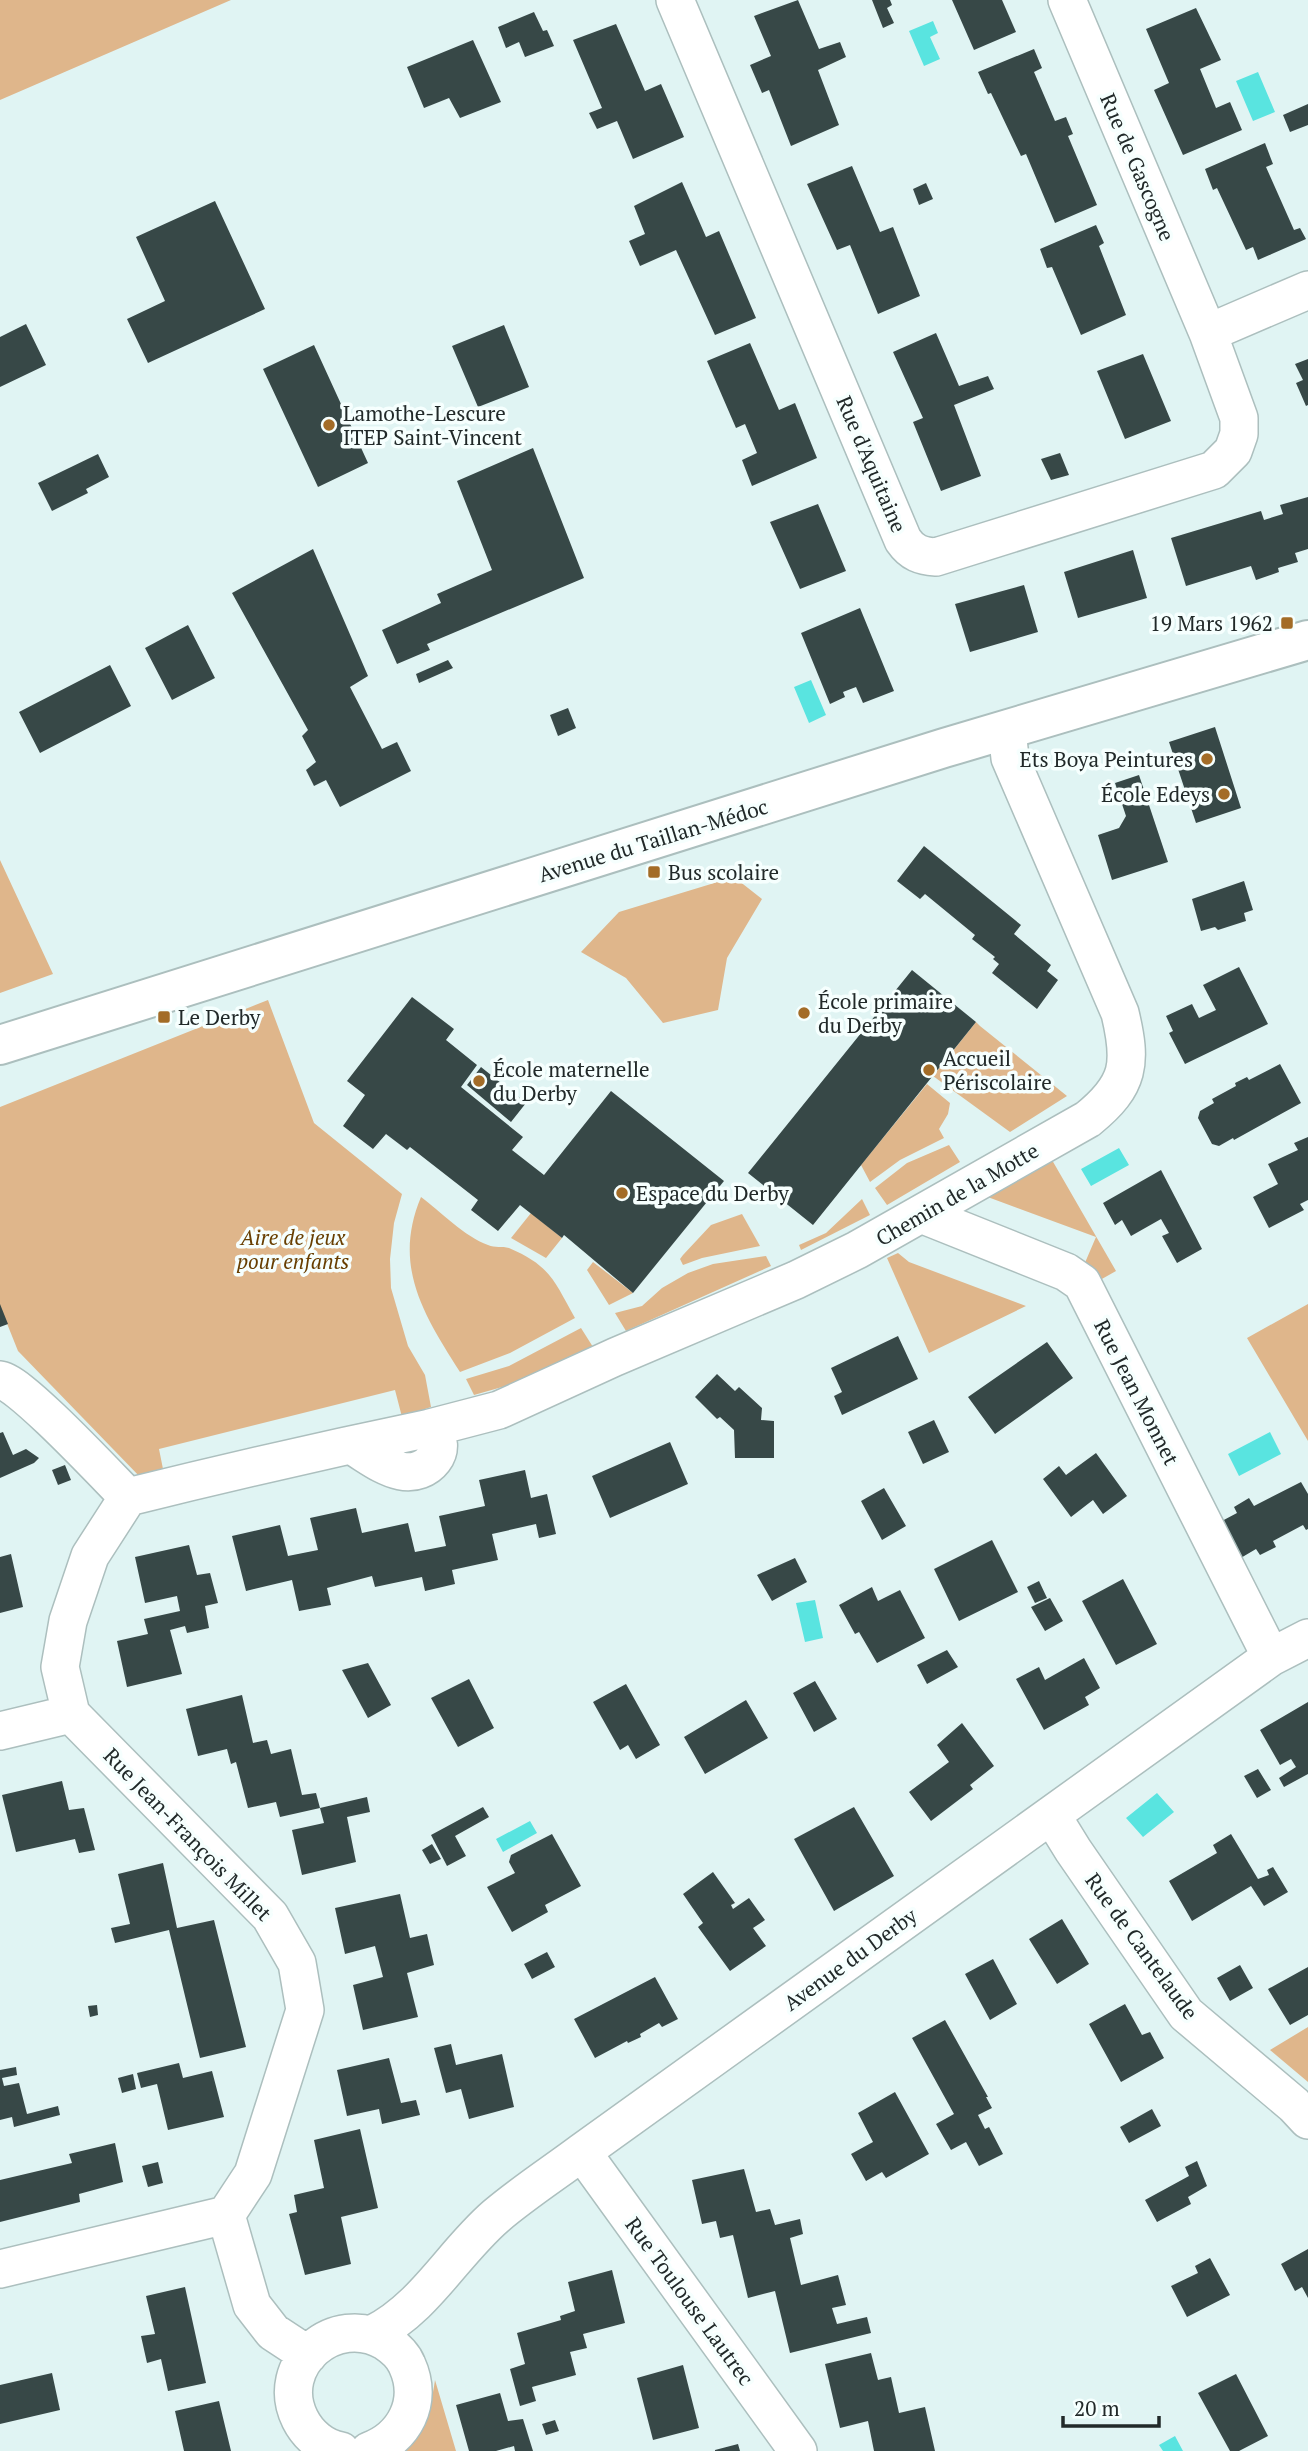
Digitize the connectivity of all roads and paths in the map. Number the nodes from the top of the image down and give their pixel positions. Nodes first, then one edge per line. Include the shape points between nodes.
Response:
1 (675, 0) edge
2 (1067, 0) edge
3 (1308, 290) edge
4 (1208, 333) junction
5 (1308, 640) edge
6 (1007, 730) junction
7 (0, 1045) edge
8 (920, 1214) junction
9 (0, 1380) edge
10 (128, 1497) junction
11 (1308, 1638) edge
12 (1271, 1657) junction
13 (71, 1714) junction
14 (0, 1731) edge
15 (1052, 1816) junction
16 (1308, 2120) edge
17 (582, 2152) junction
18 (226, 2214) junction
19 (0, 2269) edge
20 (414, 2305) junction
21 (373, 2334) junction
22 (308, 2355) junction
23 (407, 2363) junction
24 (325, 2448) edge
25 (369, 2451) edge
26 (798, 2451) edge

1 - 4 street, Rue d'Aquitaine via 904,540 917,554 936,556 1214,470 1233,451 1239,418
2 - 4 street, Rue de Gascogne
3 - 4 street
5 - 6 street, Avenue du Taillan-Médoc
6 - 7 street, Avenue du Taillan-Médoc
6 - 8 street, Chemin de la Motte via 1010,758 1120,1013 1128,1062 1119,1087 1088,1119
8 - 10 street, Chemin de la Motte via 796,1280 499,1410 430,1428 436,1434 439,1453 419,1472 387,1467 351,1444
8 - 12 street, Rue Jean Monnet via 1066,1272 1082,1283
9 - 10 street via 27,1397
10 - 13 street via 90,1556 68,1621 60,1667
11 - 12 street, Avenue du Derby
12 - 15 street, Avenue du Derby
13 - 14 street
13 - 18 street, Rue Jean-François Millet via 270,1916 298,1962 305,2010 253,2174
15 - 16 street, Rue de Cantelaude via 1186,2014
15 - 17 street, Avenue du Derby
17 - 20 street, Avenue du Derby via 495,2217
17 - 26 street, Rue Toulouse Lautrec
18 - 19 street
18 - 22 street via 253,2305 273,2332
20 - 21 street, Avenue du Derby
20 - 23 street
21 - 22 street via 330,2337
21 - 23 street via 395,2348
22 - 24 street via 296,2376 296,2412
23 - 25 street via 414,2400 408,2418 398,2434

